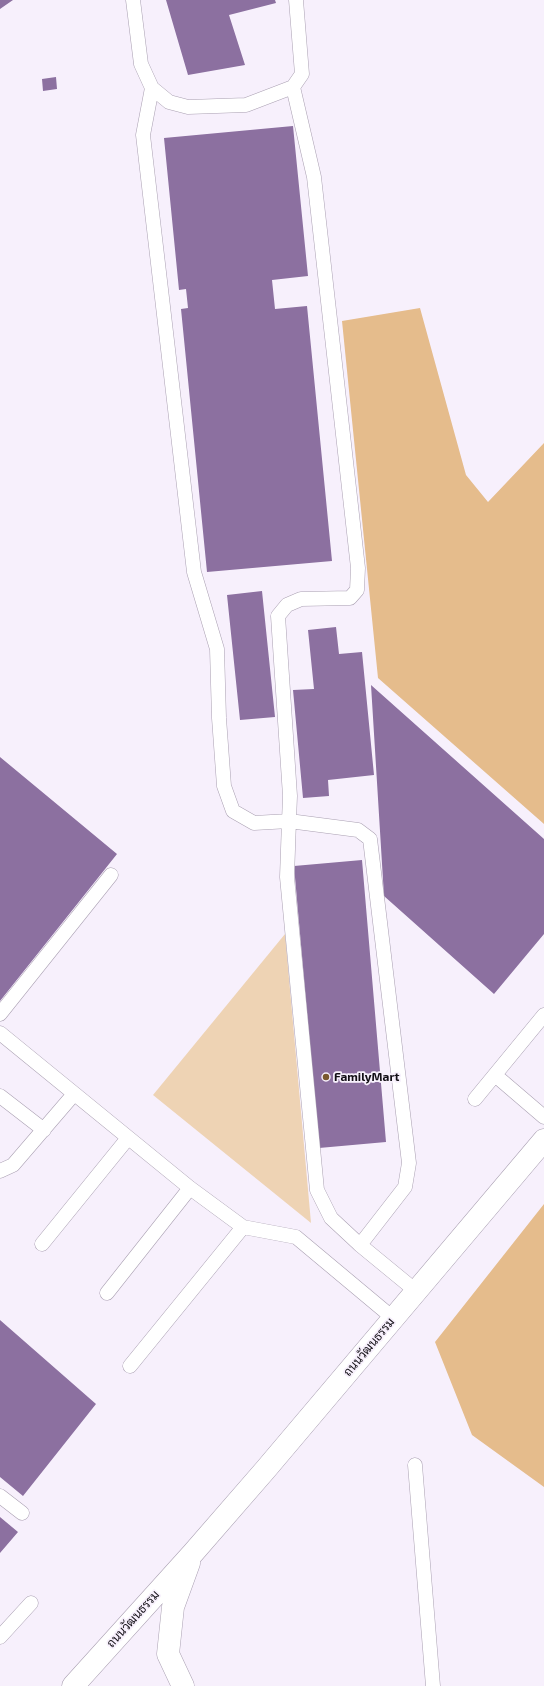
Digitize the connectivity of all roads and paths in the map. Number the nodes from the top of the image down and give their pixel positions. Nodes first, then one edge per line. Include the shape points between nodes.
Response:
1 (133, 0) edge
2 (296, 0) edge
3 (293, 86) junction
4 (152, 88) junction
5 (289, 821) junction
6 (111, 875) dead end
7 (0, 1014) edge
8 (544, 1015) edge
9 (0, 1033) edge
10 (495, 1075) junction
11 (74, 1094) junction
12 (0, 1096) edge
13 (475, 1099) dead end
14 (544, 1117) edge
15 (44, 1130) junction
16 (128, 1138) junction
17 (544, 1140) edge
18 (0, 1171) edge
19 (190, 1188) junction
20 (243, 1227) junction
21 (42, 1244) dead end
22 (360, 1245) junction
23 (416, 1291) junction
24 (107, 1293) dead end
25 (393, 1318) junction
26 (130, 1366) dead end
27 (415, 1465) dead end
28 (0, 1496) edge
29 (22, 1513) dead end
30 (193, 1553) junction
31 (31, 1602) dead end
32 (0, 1637) edge
33 (73, 1686) edge
34 (183, 1686) edge
35 (433, 1686) edge

1 - 4 lane via 141,64
2 - 3 lane via 302,74
3 - 4 lane via 246,105 188,107 169,102
3 - 5 lane via 314,176 358,568 357,590 350,598 301,600 287,605 278,616 290,796
4 - 5 lane via 143,135 194,572 217,649 224,786 234,811 254,823
5 - 22 lane via 287,877 317,1190 331,1218
5 - 22 lane via 358,830 370,839 409,1163 405,1187
6 - 7 lane
8 - 10 lane
9 - 11 lane
10 - 13 lane
10 - 14 lane
11 - 15 lane
11 - 16 lane
12 - 15 lane
15 - 18 lane via 13,1165
16 - 19 lane
16 - 21 lane
17 - 23 street, ถนนวัฒนธรรม
19 - 20 lane
19 - 24 lane
20 - 25 lane via 296,1237
20 - 26 lane
22 - 23 lane
23 - 25 street, ถนนวัฒนธรรม
25 - 30 street, ถนนวัฒนธรรม
27 - 35 lane
28 - 29 lane
30 - 33 street, ถนนวัฒนธรรม
30 - 34 street, ถนนวัฒนธรรม via 173,1607 168,1654
31 - 32 lane

